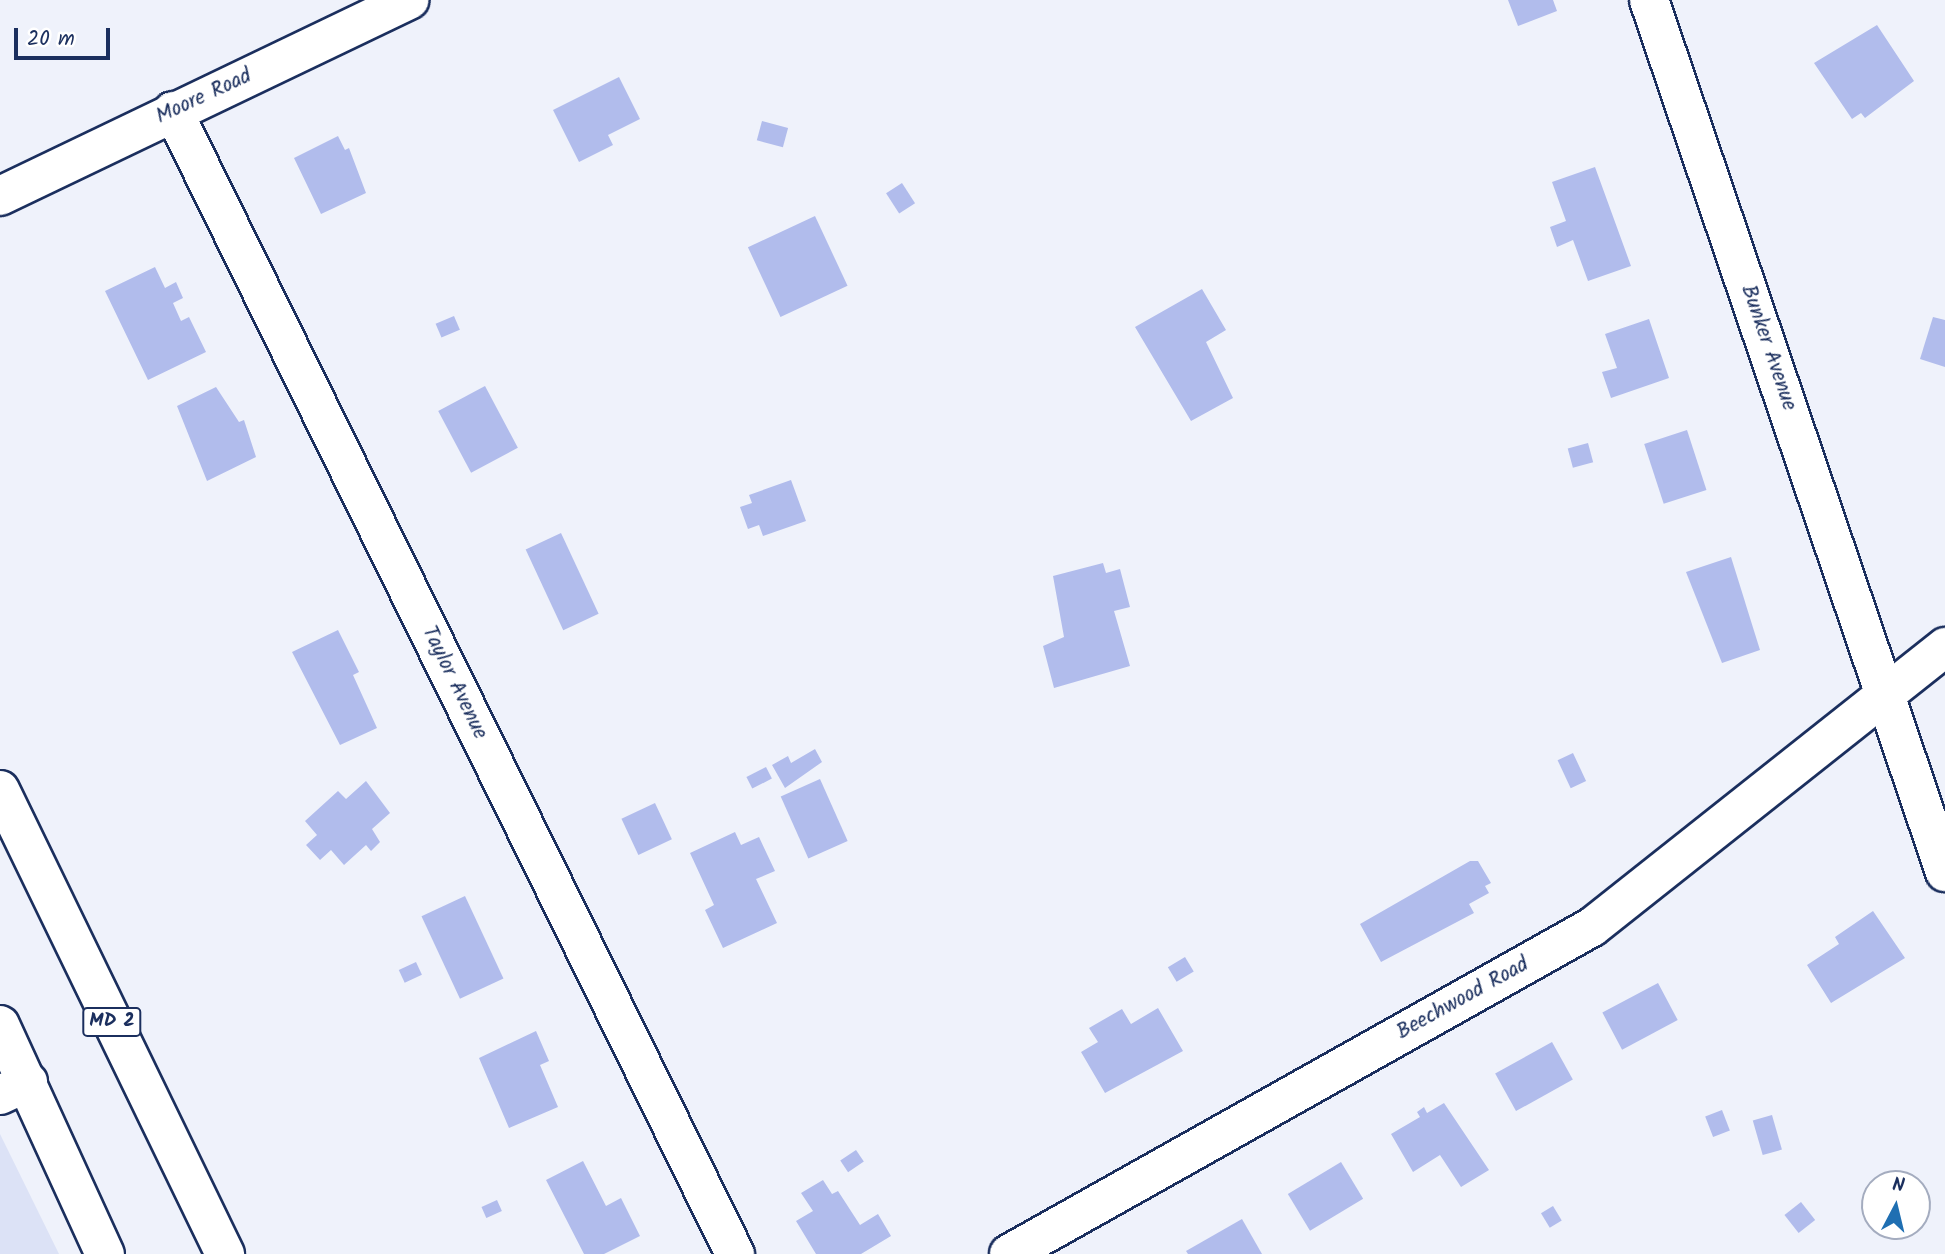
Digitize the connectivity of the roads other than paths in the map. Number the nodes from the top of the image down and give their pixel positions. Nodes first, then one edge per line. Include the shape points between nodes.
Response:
1 (410, 0) edge
2 (1649, 0) edge
3 (173, 111) junction
4 (0, 196) edge
5 (1945, 647) edge
6 (1887, 697) junction
7 (0, 790) edge
8 (1945, 872) edge
9 (0, 1026) edge
10 (14, 1089) edge
11 (105, 1254) edge
12 (225, 1254) edge
13 (735, 1254) edge
14 (1009, 1254) edge

1 - 3 main road, Moore Road
2 - 6 main road, Bunker Avenue
3 - 4 main road, Moore Road
3 - 13 main road, Taylor Avenue
5 - 6 main road, Beechwood Road
6 - 8 main road, Bunker Avenue
6 - 14 main road, Beechwood Road via 1592,927
7 - 12 main road, MD 2
9 - 10 main road
10 - 11 main road

